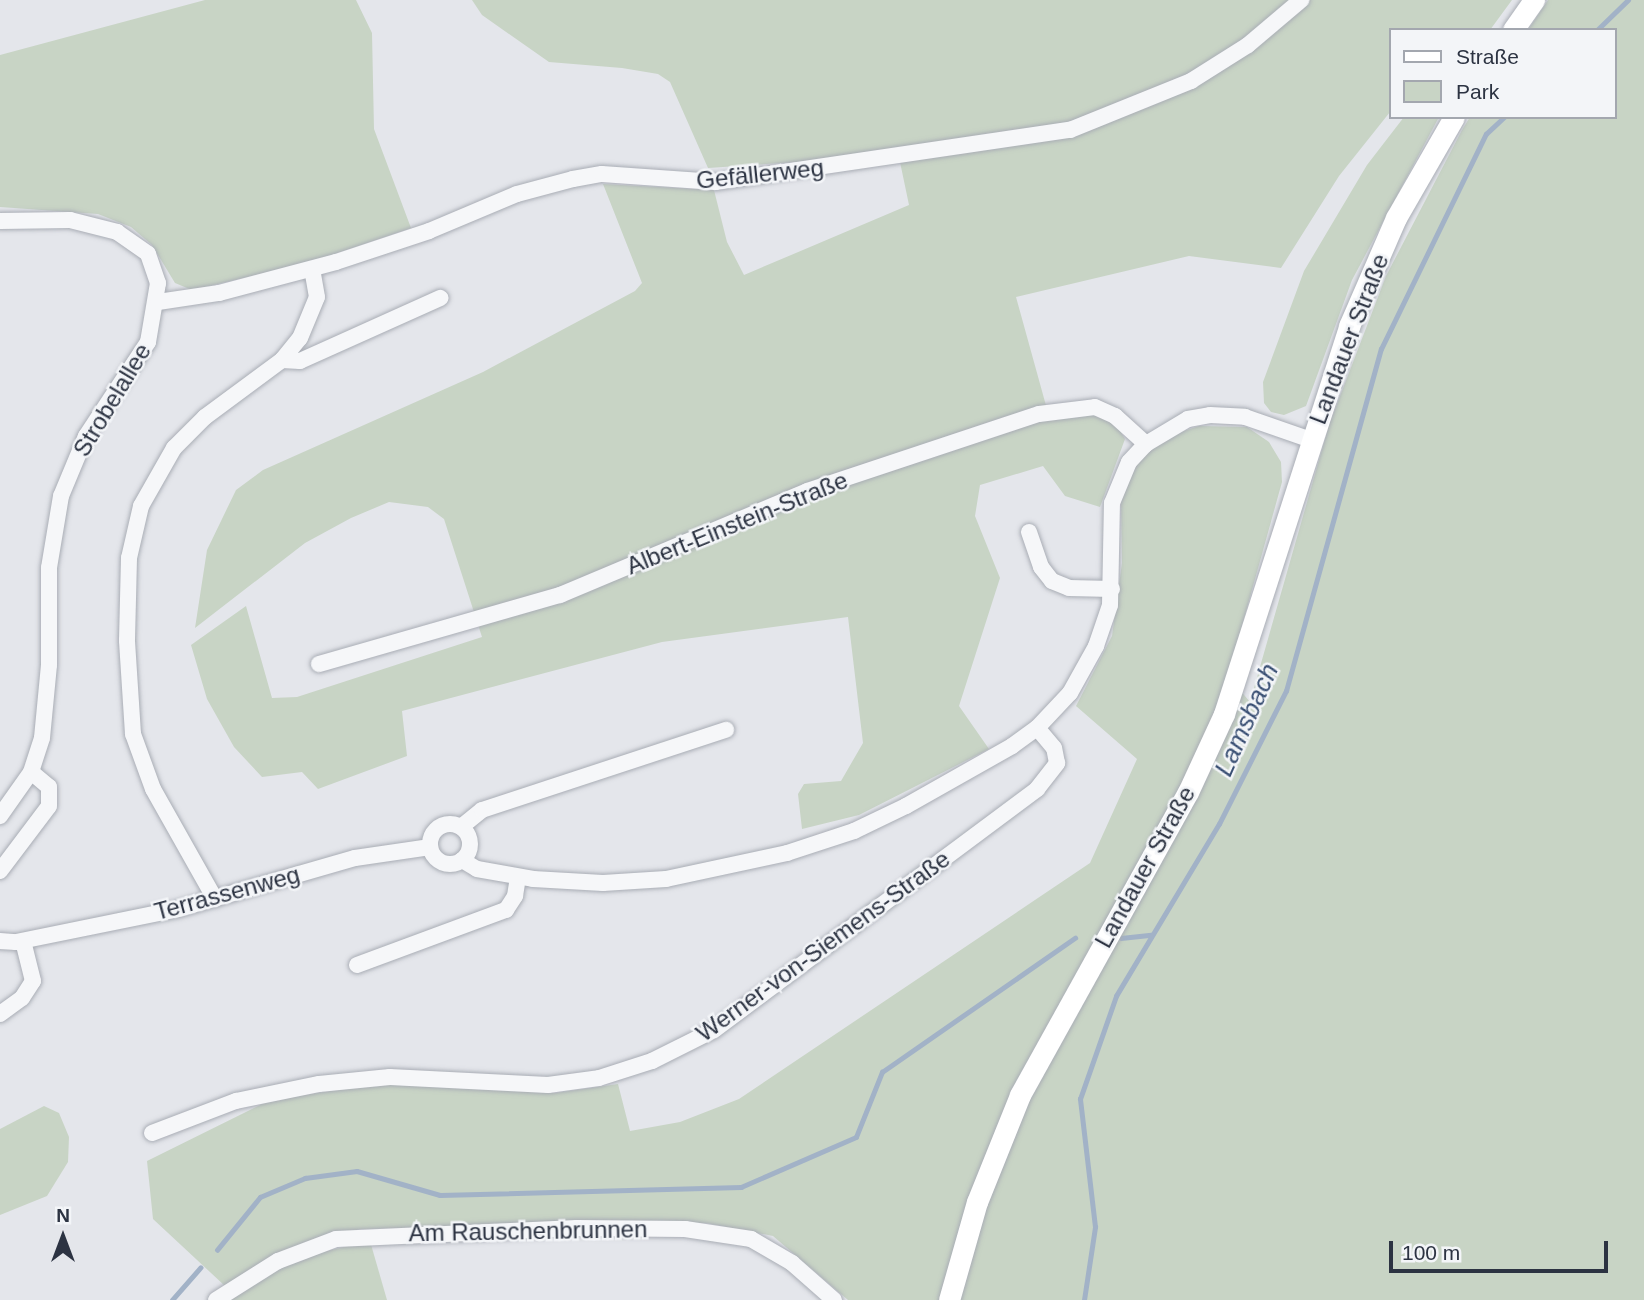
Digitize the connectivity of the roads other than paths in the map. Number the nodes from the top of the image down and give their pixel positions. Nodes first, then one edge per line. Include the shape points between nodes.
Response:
1 (1301, 0) edge
2 (1534, 0) edge
3 (1514, 28) edge
4 (1453, 119) edge
5 (0, 220) edge
6 (312, 269) junction
7 (440, 298) dead end
8 (158, 302) junction
9 (282, 360) junction
10 (1311, 440) junction
11 (1146, 444) junction
12 (1028, 532) dead end
13 (1112, 589) junction
14 (319, 664) dead end
15 (1037, 728) junction
16 (726, 730) dead end
17 (31, 772) junction
18 (0, 816) edge
19 (461, 828) junction
20 (430, 847) junction
21 (462, 860) junction
22 (0, 871) edge
23 (518, 877) junction
24 (215, 899) junction
25 (0, 941) edge
26 (23, 941) junction
27 (357, 965) dead end
28 (0, 1014) edge
29 (152, 1133) dead end
30 (216, 1300) edge
31 (834, 1300) edge
32 (949, 1300) edge

1 - 6 street, Gefällerweg via 1248,46 1191,82 1070,130 716,182 609,175 573,178 527,190 429,231
2 - 3 main road
4 - 10 main road, Landauer Straße via 1370,274
5 - 8 street, Strobelallee via 70,220 117,232 148,254 155,266
6 - 8 street, Gefällerweg via 219,293
6 - 9 street via 317,297 314,310
7 - 9 street via 309,358
8 - 17 street, Strobelallee via 148,342 86,436 61,496 49,568 45,711
9 - 24 street via 205,417 174,448 141,506 130,558 128,652 133,734 153,789
10 - 11 street via 1245,417 1210,415 1188,419
10 - 32 main road, Landauer Straße via 1224,714 1188,792 1020,1095 977,1202
11 - 13 street via 1129,462 1112,503
11 - 14 street, Albert-Einstein-Straße via 1115,416 1095,407 1039,414 807,491 560,594
12 - 13 street via 1041,567 1052,581 1069,588
13 - 15 street via 1106,622 1086,668
15 - 23 street via 906,806 854,831 787,853 666,879 603,883
15 - 29 street, Werner-von-Siemens-Straße via 1054,748 1057,762 1037,789 714,1030 652,1061 599,1078 548,1084 390,1077 319,1084 236,1101
16 - 19 street via 482,810
17 - 18 street, Strobelallee
17 - 22 street via 49,787 49,806
19 - 20 street via 443,825 431,838
19 - 21 street via 470,848
20 - 21 street via 439,861
20 - 24 street, Terrassenweg via 355,858
21 - 23 street via 477,869
23 - 27 street via 515,896 506,910
24 - 26 street, Terrassenweg
25 - 26 street, Terrassenweg
26 - 28 street via 33,981 22,998
30 - 31 street, Am Rauschenbrunnen via 278,1261 346,1237 577,1228 685,1229 751,1239 792,1264

